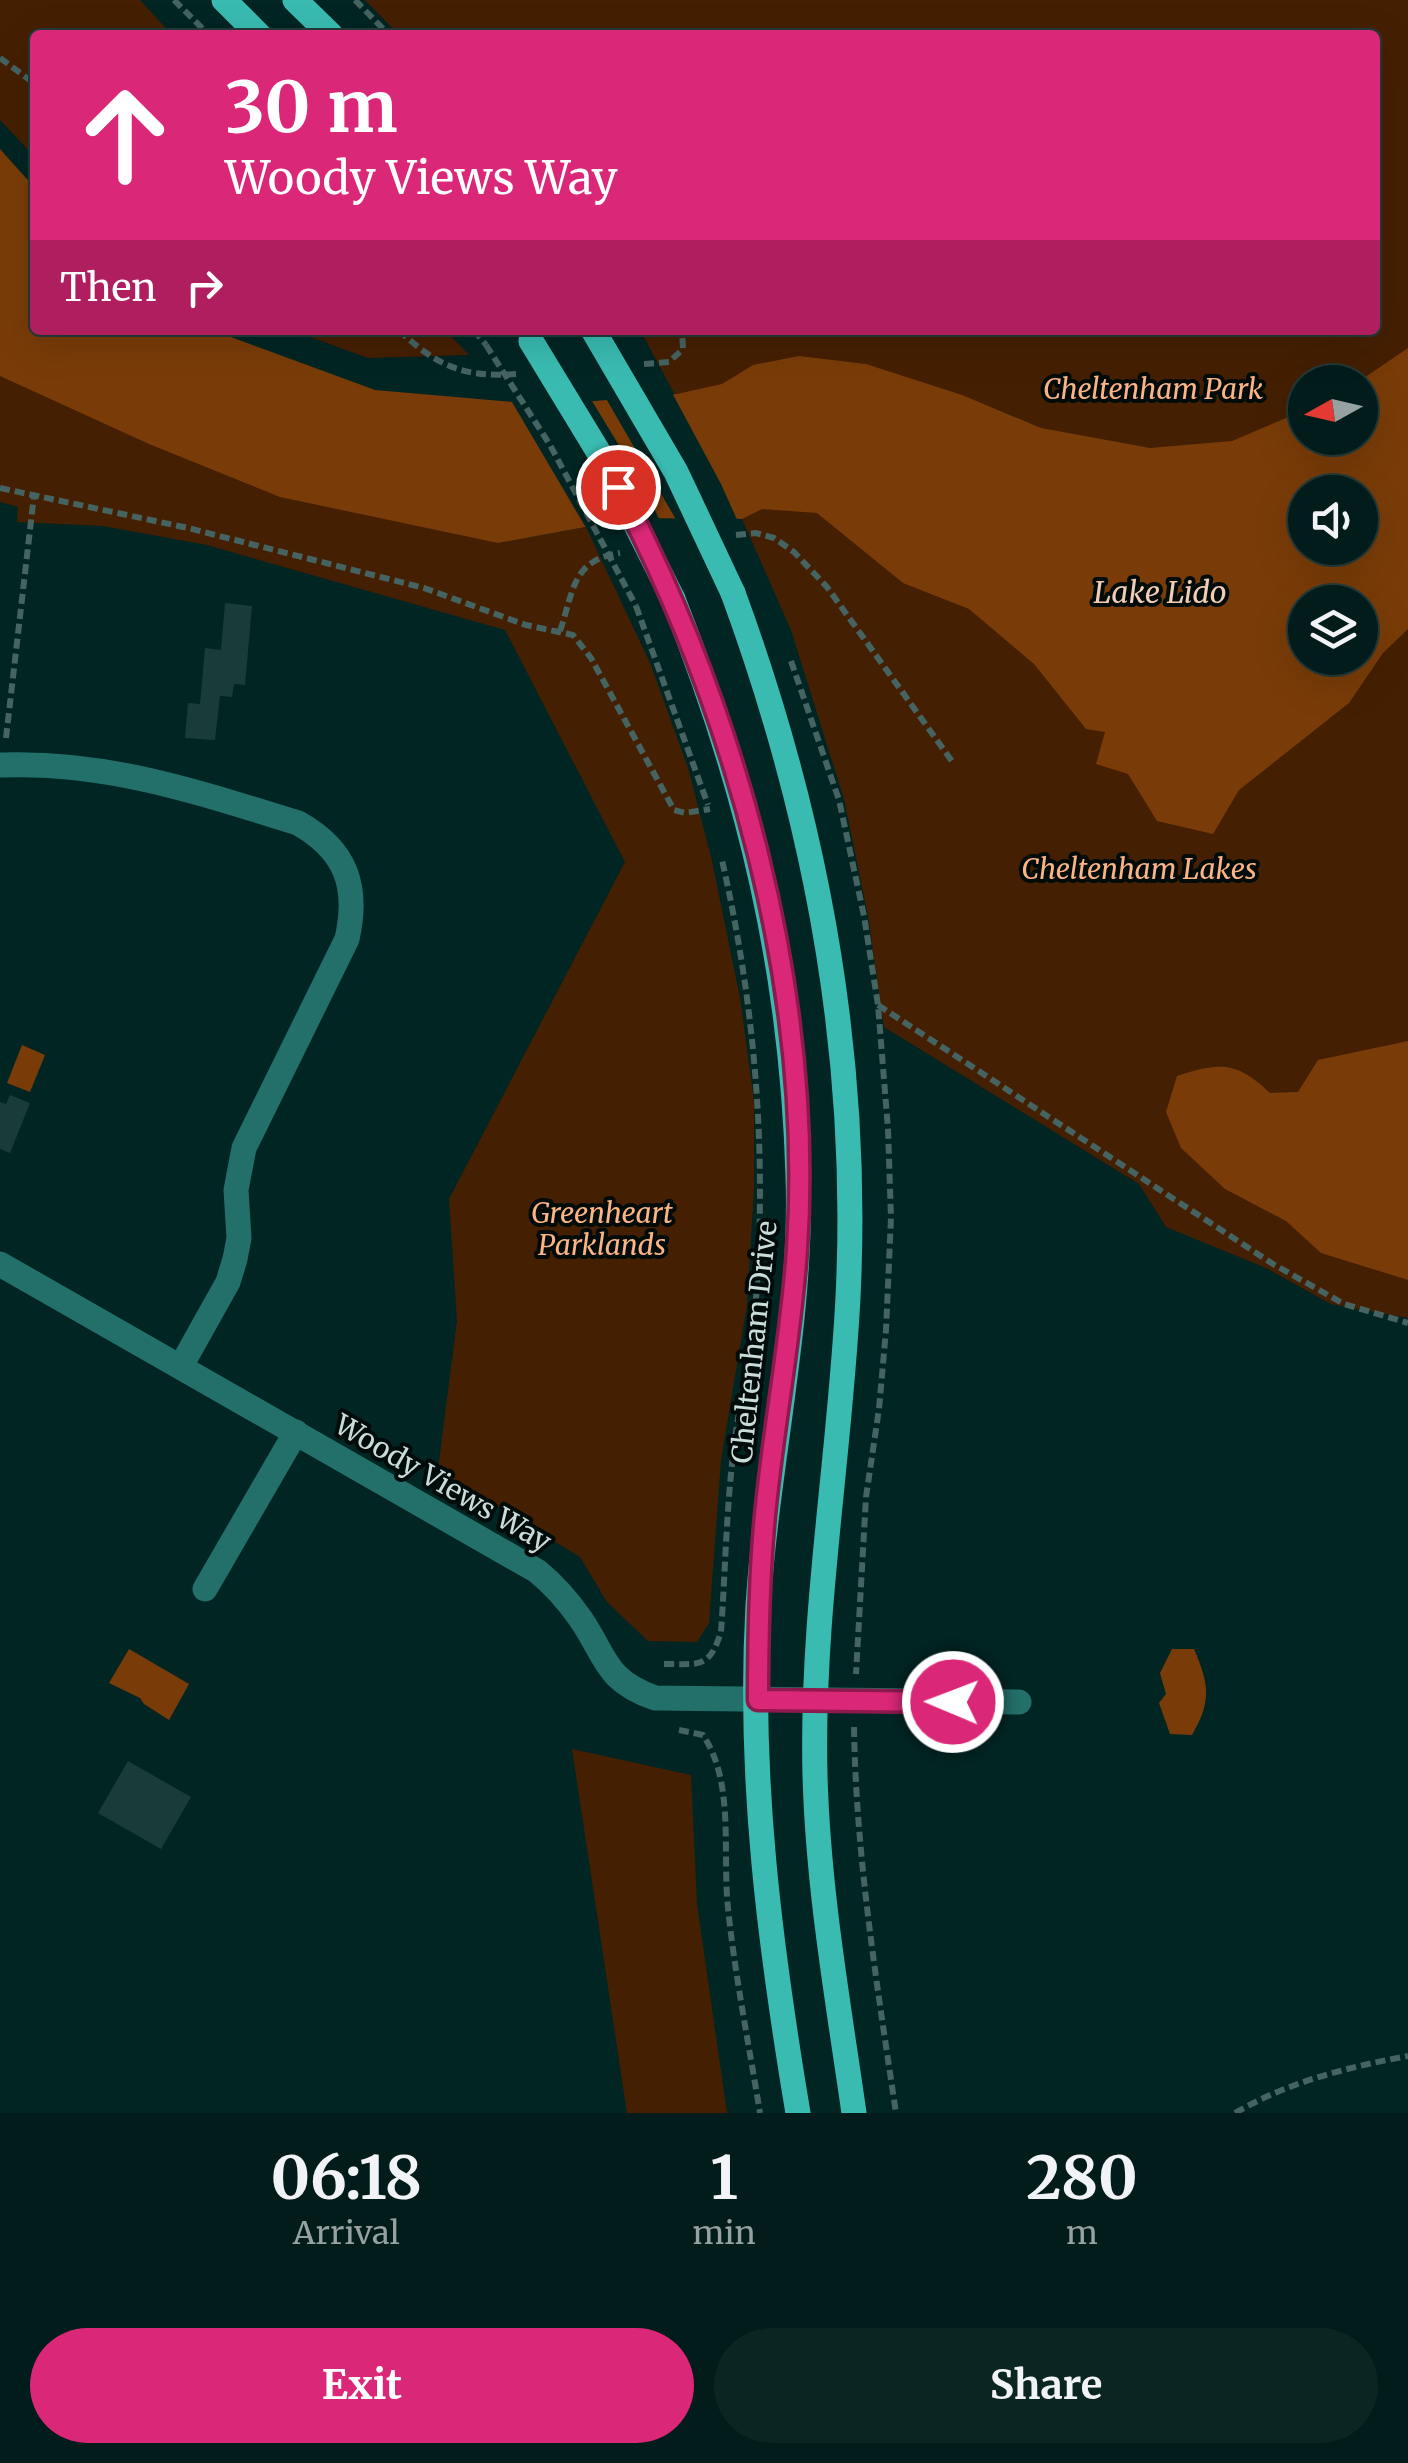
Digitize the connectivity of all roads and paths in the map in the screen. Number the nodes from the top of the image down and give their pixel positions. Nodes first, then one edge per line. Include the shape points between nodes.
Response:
1 (174, 0) edge
2 (224, 0) edge
3 (295, 0) edge
4 (355, 0) edge
5 (204, 30) edge
6 (254, 30) edge
7 (326, 30) edge
8 (384, 30) edge
9 (0, 58) edge
10 (30, 80) edge
11 (478, 335) edge
12 (596, 335) edge
13 (527, 336) edge
14 (0, 488) edge
15 (34, 496) junction
16 (785, 646) dead end
17 (2, 765) edge
18 (710, 809) junction
19 (714, 827) dead end
20 (718, 845) dead end
21 (878, 1005) junction
22 (0, 1264) edge
23 (1408, 1323) edge
24 (181, 1366) junction
25 (296, 1432) junction
26 (204, 1589) dead end
27 (664, 1664) dead end
28 (758, 1700) junction
29 (816, 1700) junction
30 (854, 1700) junction
31 (1019, 1702) dead end
32 (666, 1726) dead end
33 (1408, 2056) edge
34 (760, 2113) edge
35 (798, 2113) edge
36 (854, 2113) edge
37 (896, 2113) edge
38 (1235, 2113) edge

1 - 5 path
2 - 6 main road
3 - 7 main road
4 - 8 path
9 - 10 path
11 - 18 path, bridge via 550,444 636,606
12 - 29 main road, bridge via 676,472 732,592 802,811 827,940 850,1157 847,1324
13 - 28 main road, Cheltenham Drive, bridge via 604,461 673,600 751,826 770,911 793,1072 798,1182 797,1246 764,1522
14 - 15 path
15 - 17 path
15 - 18 path via 424,588 573,635 674,810
16 - 21 path via 839,800
17 - 24 street via 116,771 298,823 334,850 352,891 347,938 244,1148 236,1190 239,1238 228,1282
18 - 19 path
20 - 27 path, Cheltenham Drive via 754,1033 756,1302 732,1463 721,1632 714,1654 701,1664
21 - 23 path via 1273,1264 1344,1304
21 - 30 path via 891,1218
22 - 24 street, Woody Views Way
24 - 25 street, Woody Views Way
25 - 26 street
25 - 28 street, Woody Views Way via 536,1571 580,1619 601,1659 637,1691 655,1698
28 - 29 street, Woody Views Way
28 - 35 main road, Cheltenham Drive via 763,1865
29 - 30 street, Woody Views Way
29 - 36 main road via 822,1879
30 - 31 street, Woody Views Way
30 - 37 path via 858,1830
32 - 34 path via 702,1735 714,1753 724,1806 728,1907
33 - 38 path via 1271,2092

